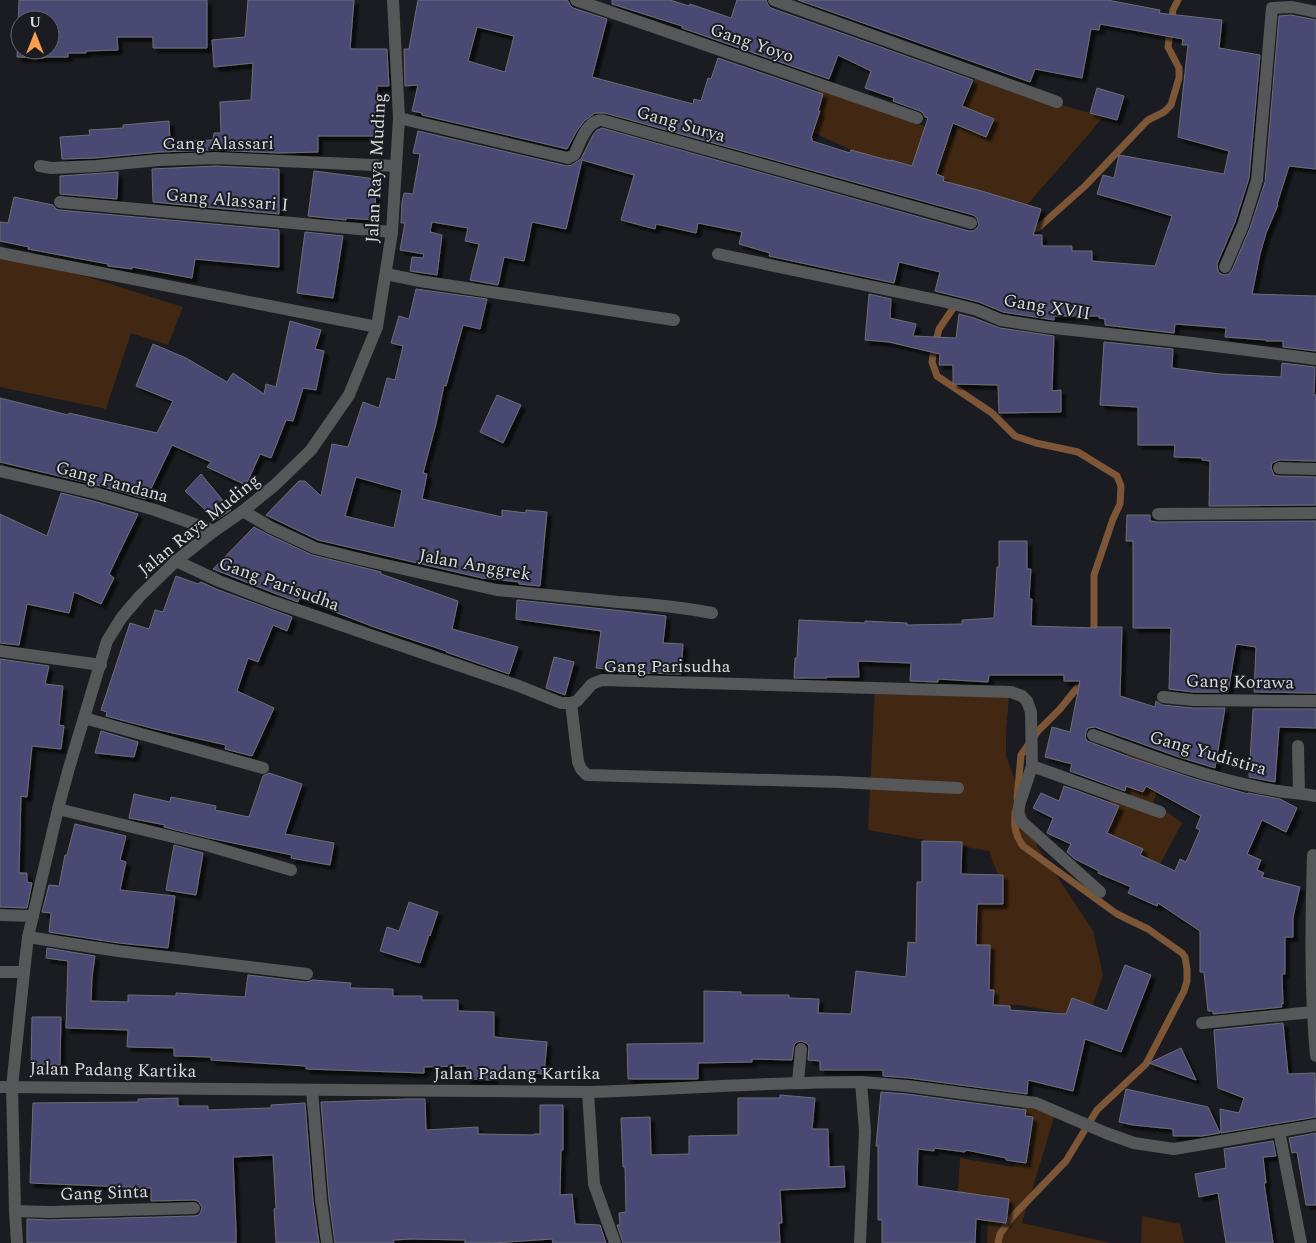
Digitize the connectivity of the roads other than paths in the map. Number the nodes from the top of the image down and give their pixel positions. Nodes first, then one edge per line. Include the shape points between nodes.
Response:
1 (393, 0) edge
2 (576, 0) edge
3 (774, 0) edge
4 (1316, 12) edge
5 (1056, 102) dead end
6 (398, 118) junction
7 (917, 118) dead end
8 (40, 166) dead end
9 (396, 166) junction
10 (60, 202) dead end
11 (971, 223) dead end
12 (392, 232) junction
13 (0, 253) edge
14 (718, 254) dead end
15 (1225, 268) dead end
16 (386, 274) junction
17 (674, 320) dead end
18 (377, 326) junction
19 (1316, 360) edge
20 (1278, 468) dead end
21 (1316, 469) edge
22 (0, 471) edge
23 (243, 511) junction
24 (1316, 513) edge
25 (1158, 514) dead end
26 (214, 531) junction
27 (176, 561) junction
28 (712, 613) dead end
29 (0, 651) edge
30 (101, 665) junction
31 (1163, 697) dead end
32 (1316, 701) edge
33 (571, 703) junction
34 (84, 718) junction
35 (1093, 735) dead end
36 (1298, 746) dead end
37 (1032, 766) junction
38 (263, 768) dead end
39 (958, 788) dead end
40 (1299, 793) junction
41 (1316, 796) edge
42 (58, 809) junction
43 (1160, 812) dead end
44 (1313, 855) dead end
45 (291, 870) dead end
46 (1100, 892) dead end
47 (0, 916) edge
48 (33, 916) junction
49 (28, 936) junction
50 (0, 972) edge
51 (24, 972) junction
52 (307, 974) dead end
53 (1312, 1012) junction
54 (1202, 1023) dead end
55 (801, 1049) dead end
56 (1316, 1056) edge
57 (798, 1082) junction
58 (861, 1082) junction
59 (6, 1087) edge
60 (312, 1090) junction
61 (588, 1092) junction
62 (1316, 1125) edge
63 (1279, 1131) junction
64 (194, 1208) dead end
65 (15, 1211) junction
66 (17, 1243) edge
67 (328, 1243) edge
68 (615, 1243) edge
69 (860, 1243) edge
70 (1301, 1243) edge

1 - 6 street, Jalan Raya Muding
2 - 7 street, Gang Yoyo
3 - 5 street
4 - 15 street via 1292,7 1272,8 1257,180
6 - 9 street, Jalan Raya Muding
6 - 11 street, Gang Surya via 568,158 574,155 586,130 598,120 605,121
8 - 9 street, Gang Alassari via 96,166 215,158
9 - 12 street, Jalan Raya Muding
10 - 12 street, Gang Alassari I
12 - 16 street, Jalan Raya Muding
13 - 18 street
14 - 19 street, Gang XVII via 946,302 1001,320
16 - 17 street
16 - 18 street, Jalan Raya Muding
18 - 23 street, Jalan Raya Muding via 349,395 311,450
20 - 21 street
22 - 26 street, Gang Pandana via 95,493
23 - 26 street, Jalan Raya Muding
23 - 28 street, Jalan Anggrek via 315,548 432,576 498,590
24 - 25 street
26 - 27 street, Jalan Raya Muding
27 - 30 street, Jalan Raya Muding via 122,617 107,641
27 - 33 street, Gang Parisudha via 279,604 549,699
29 - 30 street
30 - 34 street, Jalan Raya Muding
31 - 32 street, Gang Korawa
33 - 37 street, Gang Parisudha via 577,701 592,684 602,680 1011,692 1028,701
33 - 39 street via 578,762 587,775
34 - 38 street
34 - 42 street, Jalan Raya Muding
35 - 40 street, Gang Yudistira via 1210,775
36 - 40 street
37 - 43 street
37 - 46 street via 1020,802 1018,812 1021,821
40 - 41 street, Gang Yudistira
42 - 45 street via 206,845
42 - 48 street, Jalan Raya Muding
44 - 53 street
47 - 48 street
48 - 49 street, Jalan Raya Muding
49 - 51 street, Jalan Raya Muding
49 - 52 street via 118,951
50 - 51 street
51 - 59 street, Jalan Raya Muding
53 - 54 street
53 - 56 street
55 - 57 street
57 - 58 street, Jalan Padang Kartika
57 - 61 street, Jalan Padang Kartika
58 - 63 street, Jalan Padang Kartika via 1036,1103 1134,1143 1174,1149
58 - 69 street via 865,1131
59 - 60 street, Jalan Padang Kartika
59 - 65 street, Jalan Raya Muding
60 - 61 street, Jalan Padang Kartika
60 - 67 street
61 - 68 street via 594,1184
62 - 63 street, Jalan Padang Kartika
63 - 70 street
64 - 65 street, Gang Sinta
65 - 66 street, Jalan Raya Muding

